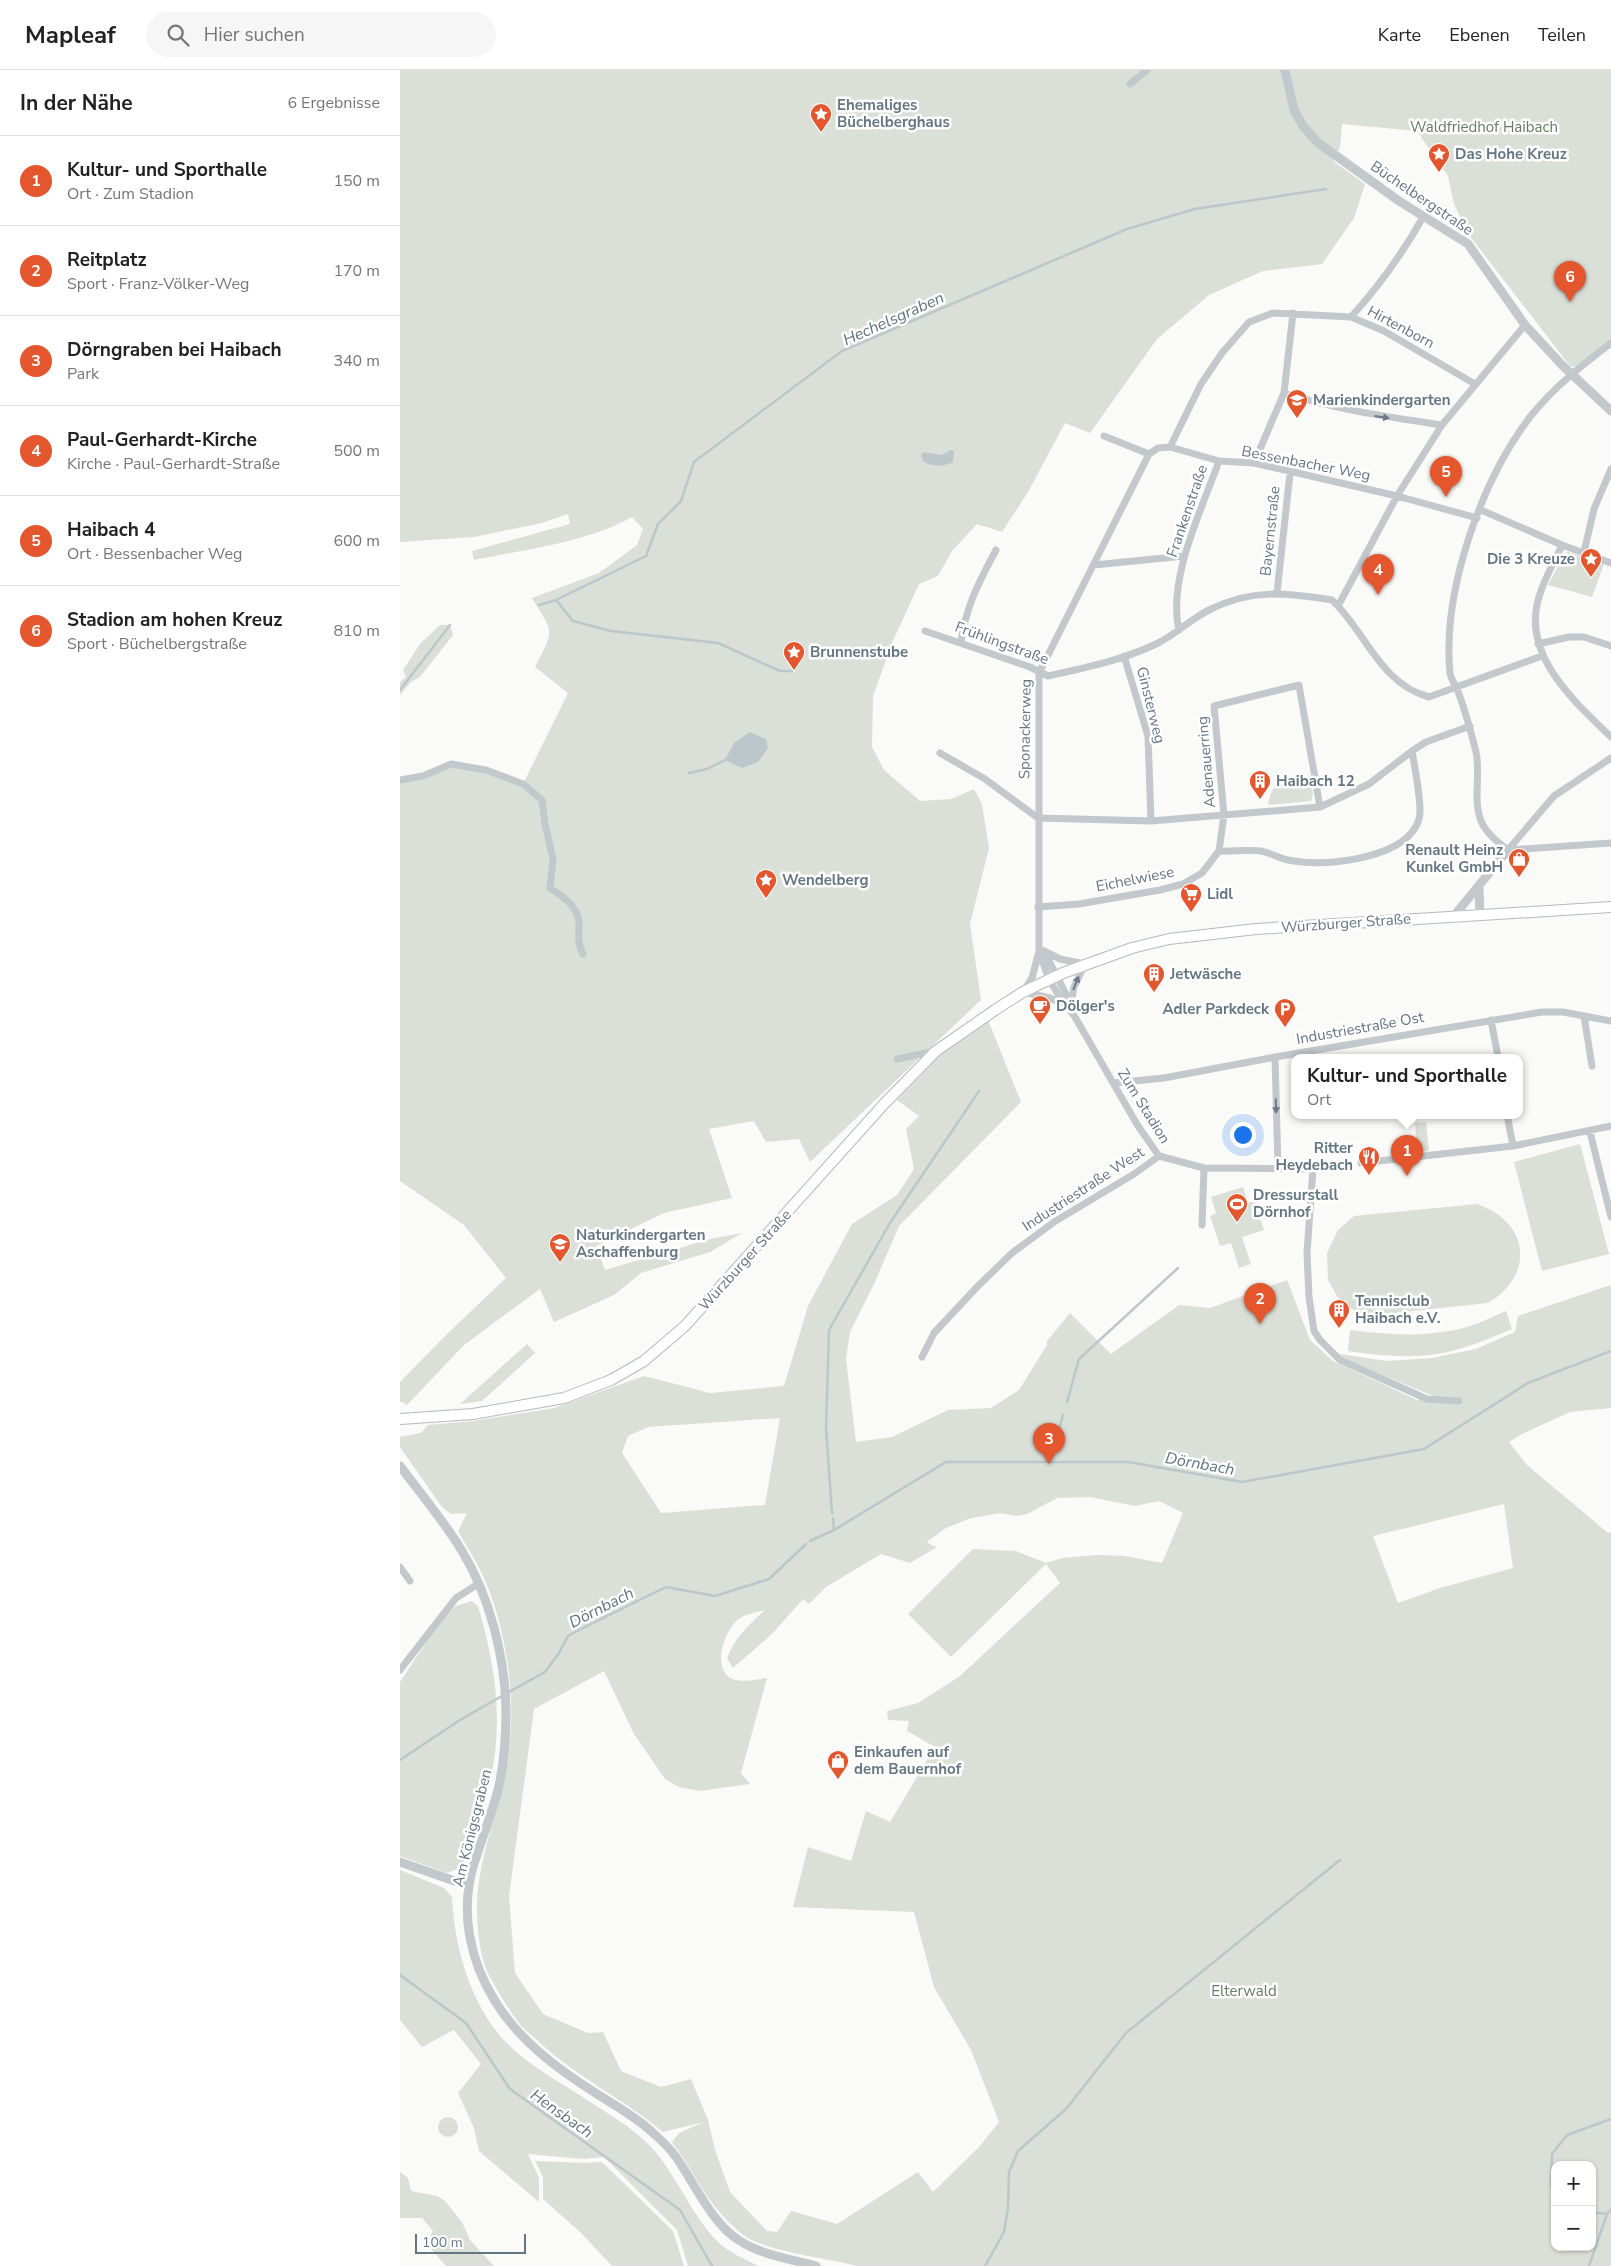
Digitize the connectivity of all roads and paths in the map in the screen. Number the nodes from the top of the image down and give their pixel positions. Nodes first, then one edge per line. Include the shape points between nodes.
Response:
1 (1147, 70) edge
2 (1285, 70) edge
3 (1130, 84) dead end
4 (1423, 217) junction
5 (1293, 313) junction
6 (1351, 316) junction
7 (1526, 325) junction
8 (1611, 343) edge
9 (1571, 373) junction
10 (1474, 384) junction
11 (1284, 393) junction
12 (1611, 412) edge
13 (1442, 425) junction
14 (1104, 436) dead end
15 (1170, 447) junction
16 (1149, 454) junction
17 (1219, 461) junction
18 (1254, 463) junction
19 (1611, 469) edge
20 (1290, 473) junction
21 (1397, 496) junction
22 (1481, 510) junction
23 (1477, 518) junction
24 (1562, 545) junction
25 (996, 550) dead end
26 (1584, 552) junction
27 (1184, 556) junction
28 (1611, 563) edge
29 (1094, 566) junction
30 (1277, 593) junction
31 (1338, 606) junction
32 (1179, 630) junction
33 (926, 631) dead end
34 (961, 642) junction
35 (1538, 644) junction
36 (1611, 646) edge
37 (1124, 656) junction
38 (1542, 656) junction
39 (1039, 673) junction
40 (1457, 688) junction
41 (1470, 726) junction
42 (1611, 737) edge
43 (1412, 751) junction
44 (940, 753) dead end
45 (1611, 758) edge
46 (400, 780) edge
47 (1320, 807) junction
48 (1224, 815) junction
49 (1038, 818) junction
50 (1152, 821) junction
51 (1611, 843) edge
52 (1508, 850) junction
53 (1219, 851) junction
54 (1479, 888) junction
55 (1611, 907) edge
56 (1038, 908) junction
57 (1480, 916) junction
58 (1453, 917) junction
59 (1042, 952) junction
60 (583, 954) dead end
61 (1085, 964) junction
62 (1053, 978) junction
63 (1023, 992) junction
64 (1068, 1005) junction
65 (1584, 1016) junction
66 (1491, 1020) junction
67 (1611, 1021) edge
68 (936, 1051) junction
69 (1291, 1054) edge
70 (1292, 1054) edge
71 (1497, 1054) edge
72 (1274, 1057) junction
73 (898, 1059) dead end
74 (1592, 1066) dead end
75 (1114, 1083) junction
76 (1508, 1119) edge
77 (1611, 1126) edge
78 (1590, 1132) junction
79 (1512, 1146) junction
80 (1159, 1156) junction
81 (1361, 1164) dead end
82 (1204, 1168) junction
83 (1278, 1168) junction
84 (1611, 1217) edge
85 (1202, 1225) dead end
86 (922, 1357) dead end
87 (1459, 1401) dead end
88 (403, 1420) edge
89 (400, 1466) edge
90 (400, 1567) edge
91 (410, 1580) dead end
92 (478, 1584) junction
93 (401, 1667) edge
94 (400, 1862) edge
95 (469, 1886) junction
96 (816, 2266) edge

1 - 3 street
2 - 4 street, Büchelbergstraße via 1294,110 1302,126 1327,151
4 - 6 street via 1393,266
4 - 7 street, Büchelbergstraße via 1468,244
5 - 6 street, Hirtenborn
5 - 11 street
5 - 15 street, Hirtenborn via 1273,313 1249,322 1201,384
6 - 10 street, Hirtenborn via 1384,331
7 - 9 street, Büchelbergstraße
7 - 10 street
8 - 9 street
9 - 12 street, Büchelbergstraße
9 - 22 street via 1531,417 1504,456
10 - 13 street
11 -> 13 street via 1359,414
11 - 18 street
13 - 21 street
14 - 16 street
15 - 16 street via 1158,448
15 - 17 street, Bessenbacher Weg
16 - 29 street, Sponackerweg
17 - 18 street, Bessenbacher Weg
17 - 27 street, Frankenstraße
18 - 20 street, Bessenbacher Weg
19 - 26 street via 1594,509
20 - 21 street, Bessenbacher Weg
20 - 30 street, Bayernstraße
21 - 23 street, Bessenbacher Weg
21 - 31 street
22 - 23 street
22 - 24 street
23 - 40 street via 1458,576 1452,613 1450,676
24 - 26 street
24 - 35 street via 1540,594 1535,620
25 - 34 street via 972,595 964,617
26 - 28 street
27 - 29 street
27 - 32 street, Frankenstraße via 1175,614
29 - 39 street, Sponackerweg
30 - 31 street, Frühlingstraße via 1332,600
30 - 32 street, Frühlingstraße via 1234,600 1209,610
31 - 40 street via 1380,664 1397,681 1417,694 1429,697
32 - 37 street, Frühlingstraße via 1158,643
33 - 34 street, Frühlingstraße
34 - 39 street, Frühlingstraße
35 - 36 street via 1584,637
35 - 38 street
37 - 39 street, Frühlingstraße via 1048,676
37 - 50 street, Ginsterweg via 1148,736
38 - 40 street
38 - 42 street via 1574,702
39 - 49 street, Sponackerweg
40 - 41 street
41 - 43 street via 1426,742
41 - 52 street via 1478,762 1478,807 1482,824
43 - 47 street via 1369,784
43 - 53 street via 1420,818 1411,834 1395,846 1360,859 1313,862 1293,861 1260,851
44 - 49 street
45 - 52 street via 1554,796
46 - 60 street via 423,776 452,764 486,770 523,784 542,800 553,859 550,888 576,911 579,946
47 - 48 street
47 - 48 street, Adenauerring via 1298,685 1214,706
48 - 50 street
48 - 53 street
49 - 50 street
49 - 56 street, Sponackerweg
51 - 52 street
52 - 54 street
53 - 56 street, Eichelwiese via 1202,872 1183,884 1079,904
54 - 57 street
54 - 58 street
55 - 57 main road, Würzburger Straße
56 - 59 street, Sponackerweg via 1038,940
57 - 58 main road, Würzburger Straße
58 - 61 main road, Würzburger Straße via 1256,929 1169,940
59 - 61 street
59 - 62 street, Sponackerweg
59 - 63 street
61 - 62 main road, Würzburger Straße
64 -> 61 street
62 - 63 main road, Würzburger Straße
62 - 64 street, Zum Stadion
63 - 64 street
63 - 68 main road, Würzburger Straße
64 - 75 street, Zum Stadion
65 - 66 street, Industriestraße Ost via 1542,1012
65 - 67 street, Industriestraße Ost
65 - 74 street
66 - 70 street, Industriestraße Ost
66 - 71 street
68 - 73 street
68 - 88 main road, Würzburger Straße via 884,1104 685,1326 644,1361 610,1380 564,1398 473,1414
69 - 72 street, Industriestraße Ost
72 - 75 street, Industriestraße Ost via 1164,1078
72 -> 83 street
75 - 80 street, Zum Stadion
76 - 79 street
77 - 78 street
78 - 79 street
78 - 84 street
79 - 81 street
80 - 82 street, Zum Stadion
80 - 86 street, Industriestraße West via 1054,1222 1012,1253 934,1333
82 - 83 street, Zum Stadion
82 - 85 street
83 - 87 street, Zum Stadion via 1313,1169 1307,1253 1314,1332 1320,1340 1340,1360 1427,1399
89 - 92 street, Am Königsgraben via 463,1553
90 - 91 street
92 - 93 street via 456,1598
92 - 95 street, Am Königsgraben via 503,1674 506,1708 498,1789
94 - 95 street
95 - 96 street, Am Königsgraben via 467,1920 472,1952 495,2002 519,2034 535,2050 593,2092 635,2117 659,2138 706,2203 738,2240 754,2249

